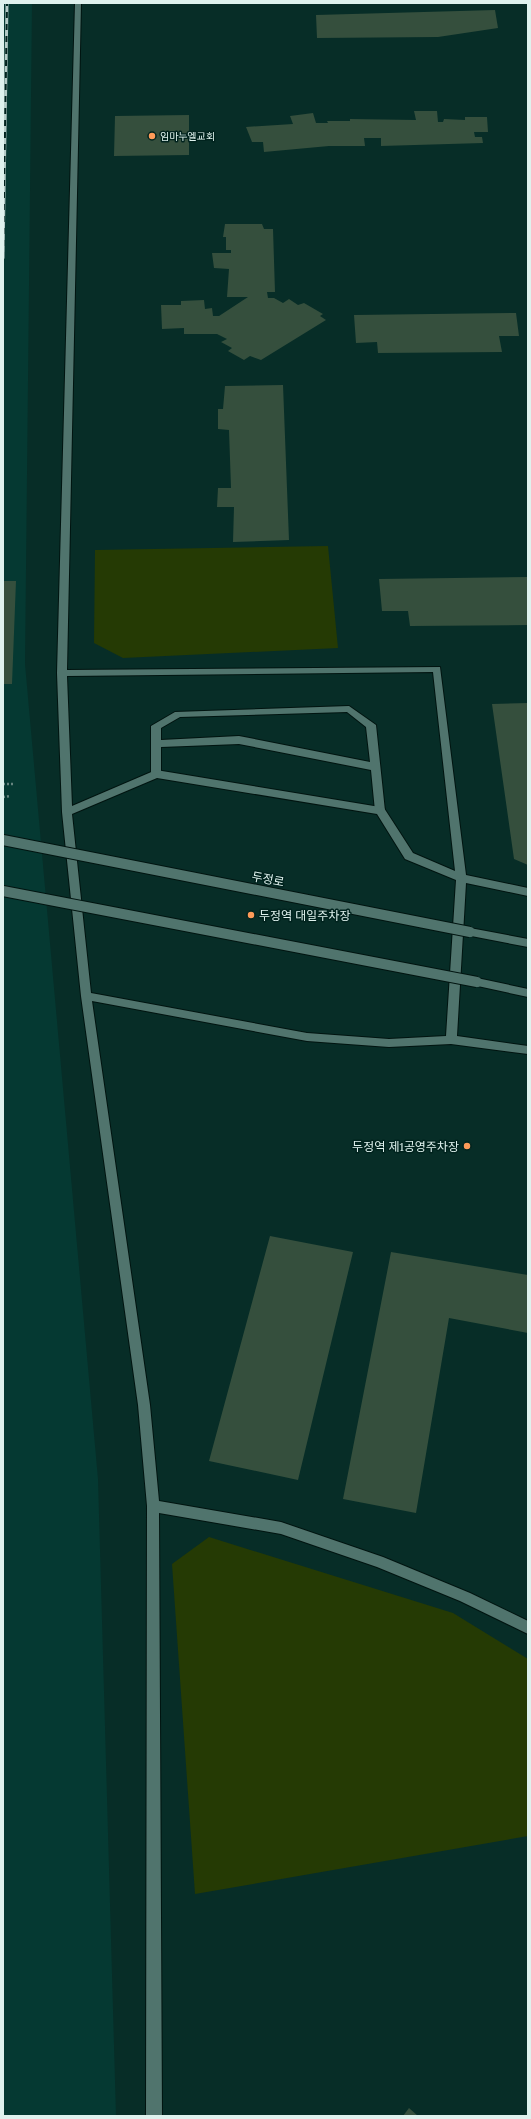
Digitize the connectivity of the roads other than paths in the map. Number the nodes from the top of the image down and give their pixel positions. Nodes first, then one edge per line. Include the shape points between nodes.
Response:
1 (78, 3) edge
2 (62, 673) junction
3 (156, 744) junction
4 (375, 767) junction
5 (156, 774) junction
6 (380, 811) junction
7 (67, 812) junction
8 (3, 840) edge
9 (460, 878) junction
10 (3, 891) edge
11 (528, 892) edge
12 (528, 943) edge
13 (528, 993) edge
14 (86, 996) junction
15 (452, 1040) junction
16 (528, 1050) edge
17 (153, 1506) junction
18 (528, 1628) edge
19 (154, 2116) edge

1 - 2 street
2 - 7 street
2 - 9 street via 437,669
3 - 4 street via 239,740
3 - 4 street via 156,726 178,714 349,709 371,725
3 - 5 street
4 - 6 street
5 - 6 street
5 - 7 street
6 - 9 street via 409,856
7 - 14 street
8 - 12 street, 두정로, bridge
9 - 11 street
9 - 15 street
10 - 13 street, bridge
14 - 15 street via 306,1037 389,1043
14 - 17 street via 144,1405
15 - 16 street
17 - 18 street via 281,1528 378,1561 465,1597
17 - 19 street

